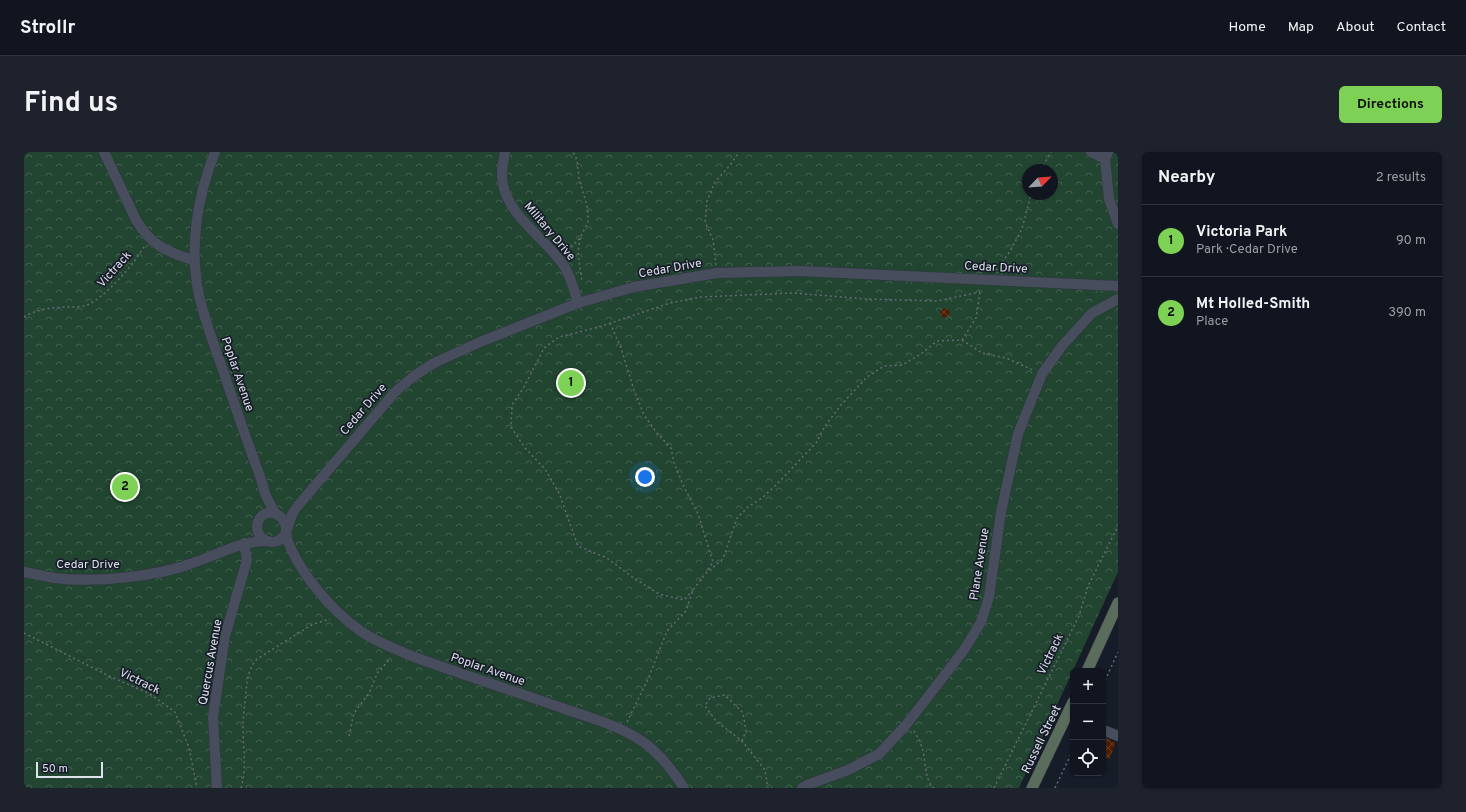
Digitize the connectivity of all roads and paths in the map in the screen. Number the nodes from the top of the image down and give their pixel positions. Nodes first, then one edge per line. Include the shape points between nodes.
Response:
1 (104, 152) edge
2 (215, 152) edge
3 (505, 152) edge
4 (573, 152) edge
5 (739, 152) edge
6 (1051, 152) edge
7 (1091, 152) edge
8 (1106, 156) edge
9 (1044, 164) edge
10 (1029, 200) edge
11 (1118, 224) edge
12 (580, 238) junction
13 (146, 244) dead end
14 (195, 261) junction
15 (563, 264) junction
16 (717, 272) junction
17 (988, 280) junction
18 (1118, 286) edge
19 (980, 292) junction
20 (1118, 299) edge
21 (582, 302) junction
22 (24, 317) edge
23 (610, 323) junction
24 (962, 340) junction
25 (1042, 374) junction
26 (265, 494) junction
27 (301, 502) junction
28 (276, 513) junction
29 (262, 516) junction
30 (1118, 526) edge
31 (257, 530) junction
32 (286, 531) junction
33 (268, 541) junction
34 (244, 543) junction
35 (296, 557) junction
36 (24, 572) edge
37 (705, 574) junction
38 (693, 590) junction
39 (1118, 603) edge
40 (346, 619) junction
41 (24, 634) edge
42 (398, 650) junction
43 (1118, 652) edge
44 (1088, 668) edge
45 (1106, 678) edge
46 (1070, 714) edge
47 (906, 725) junction
48 (623, 731) junction
49 (1106, 731) edge
50 (349, 736) dead end
51 (1118, 736) edge
52 (742, 740) junction
53 (1070, 756) edge
54 (197, 788) edge
55 (217, 788) edge
56 (241, 788) edge
57 (684, 788) edge
58 (768, 788) edge
59 (802, 788) edge
60 (934, 788) edge
61 (994, 788) edge
62 (1032, 788) edge
63 (1055, 788) edge

1 - 14 street via 136,220 145,233 161,248
2 - 14 street, Poplar Avenue via 198,208
3 - 15 street, Military Drive via 501,174 514,210
4 - 12 path via 588,209 588,222
5 - 16 path via 715,182 707,200 706,222 713,240
6 - 9 path
7 - 8 street
8 - 11 street via 1109,199
10 - 17 path via 1022,229 1008,254
12 - 15 path via 570,248
12 - 21 path via 578,254
13 - 22 path, Victrack via 128,270 105,294 85,306 55,307
14 - 26 street, Poplar Avenue via 199,293 208,328
15 - 21 street, Military Drive
16 - 17 street, Cedar Drive via 800,271
16 - 21 street, Cedar Drive via 634,287
17 - 18 street, Cedar Drive
17 - 19 path
19 - 23 path via 937,301 793,293 701,297 670,303
19 - 24 path via 976,318
20 - 25 street, Plane Avenue via 1092,314 1062,346
21 - 27 street, Cedar Drive via 480,342 434,363 414,376 395,392
23 - 37 path via 644,415 671,448 674,463 698,514 713,562
23 - 38 path via 559,337 544,348 512,405 511,427 525,448 545,469 559,493 578,546 607,558 659,594 684,600
24 - 25 path via 982,353 1006,358
24 - 37 path via 937,341 902,365 884,366 867,377 841,405 816,443 776,486 736,518 724,559
25 - 47 street, Plane Avenue via 1018,434 1001,512 989,597 981,622 964,650
26 - 28 street, Poplar Avenue
26 - 29 street, Poplar Avenue
27 - 28 street, Cedar Drive
27 - 32 street, Cedar Drive via 293,513
28 - 29 street via 270,512
28 - 32 street via 284,520
29 - 31 street
30 - 61 path, Victrack via 1088,586 1079,616
31 - 33 street via 262,538
31 - 34 street, Cedar Drive
32 - 33 street via 277,541
32 - 35 street, Poplar Avenue
33 - 34 street, Cedar Drive
33 - 35 street, Poplar Avenue
34 - 36 street, Cedar Drive via 193,564 128,577 54,578
34 - 55 street, Quercus Avenue via 247,560 225,636 213,717
35 - 40 street, Poplar Avenue via 319,591
37 - 38 path
38 - 48 path via 686,611 667,631
39 - 44 main road
40 - 42 street, Poplar Avenue via 372,638
40 - 56 path via 329,619 313,624 252,664 243,727 245,752
41 - 54 path, Victrack via 150,694 175,712 189,748
42 - 48 street, Poplar Avenue
42 - 50 path via 378,672 369,693 354,713
43 - 45 path
46 - 62 main road, Russell Street
47 - 59 street, Plane Avenue via 879,754 848,770
47 - 60 path via 914,730 921,744 928,779
48 - 57 street, Poplar Avenue via 653,750
49 - 51 street
52 - 52 path via 716,721 705,706 710,698 725,695 743,713 746,731
52 - 58 path via 764,770
53 - 63 path

